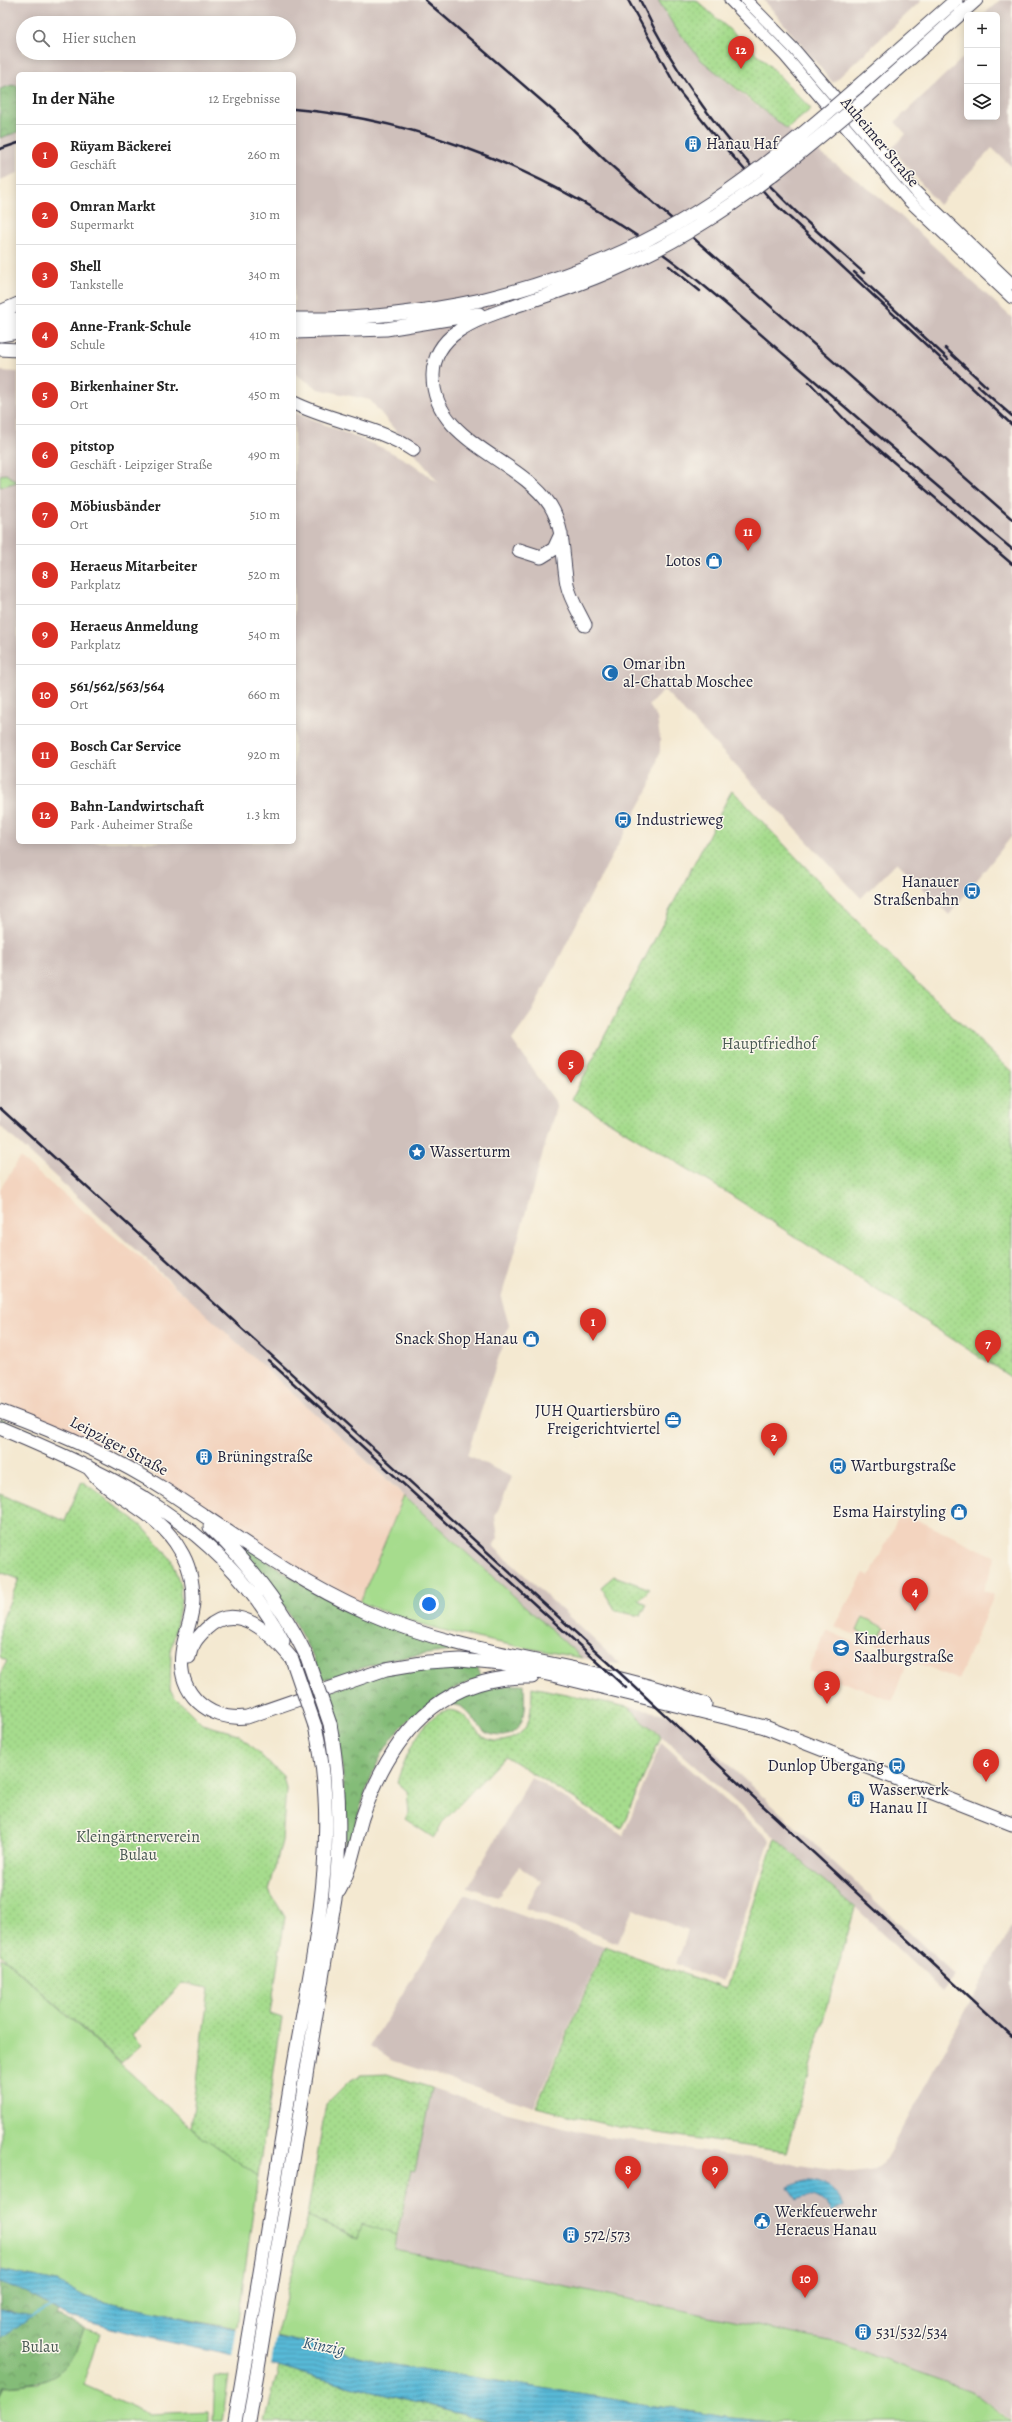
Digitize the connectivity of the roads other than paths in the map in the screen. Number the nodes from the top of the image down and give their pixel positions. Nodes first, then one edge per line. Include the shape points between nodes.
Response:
1 (730, 0) edge
2 (746, 0) edge
3 (956, 0) edge
4 (976, 0) edge
5 (932, 30) junction
6 (1012, 284) edge
7 (1012, 298) edge
8 (524, 303) junction
9 (16, 305) edge
10 (0, 312) edge
11 (16, 319) edge
12 (296, 319) edge
13 (0, 322) edge
14 (16, 332) edge
15 (296, 332) edge
16 (0, 335) edge
17 (0, 349) edge
18 (16, 350) edge
19 (296, 404) edge
20 (413, 450) dead end
21 (561, 534) junction
22 (519, 550) dead end
23 (585, 625) dead end
24 (0, 1411) edge
25 (0, 1428) edge
26 (88, 1467) junction
27 (187, 1505) junction
28 (500, 1654) junction
29 (292, 1659) junction
30 (561, 1677) junction
31 (765, 1727) junction
32 (1012, 1824) edge
33 (335, 1899) junction
34 (235, 2422) edge
35 (249, 2422) edge

1 - 7 main road, Auheimer Straße via 785,56 907,199
2 - 6 main road, Auheimer Straße via 795,50 911,187
3 - 5 main road
4 - 5 main road
5 - 8 main road, bridge via 864,100 769,178 698,227 618,268
5 - 12 main road, bridge via 728,192 663,231 580,270 513,292 446,307 373,316
8 - 15 main road via 423,324 349,331
8 - 21 main road via 462,327 446,342 435,363 433,382 439,405 455,427 513,470 544,498 555,514
9 - 10 main road
11 - 13 main road
14 - 16 main road
17 - 18 main road
19 - 20 main road via 312,412 370,429
21 - 22 main road via 554,549 541,557
21 - 23 main road via 567,585
24 - 27 main road, Leipziger Straße via 108,1457 163,1488
25 - 26 main road
26 - 29 main road via 132,1490 193,1532 215,1552 244,1582 262,1606
26 - 30 main road via 103,1484 156,1521 180,1550 189,1572 193,1600 182,1654 184,1678 195,1699 206,1710 231,1718 256,1715 369,1673 428,1662 488,1662
27 - 28 main road via 306,1582 366,1612 410,1629
27 - 33 main road, bridge via 223,1539 263,1584 286,1617 308,1657 330,1724 340,1798
28 - 29 main road via 452,1654 395,1662 259,1707 239,1710 220,1708 206,1701 192,1680 189,1659 194,1642 208,1626 232,1618 248,1621 263,1628
28 - 31 main road via 599,1673 657,1688
29 - 34 main road, bridge via 315,1726 321,1754 325,1800 323,1879 311,1967
30 - 31 main road
30 - 33 main road via 514,1677 477,1684 445,1699 414,1722 395,1747 378,1778 355,1840 345,1880
31 - 32 main road
33 - 35 main road

